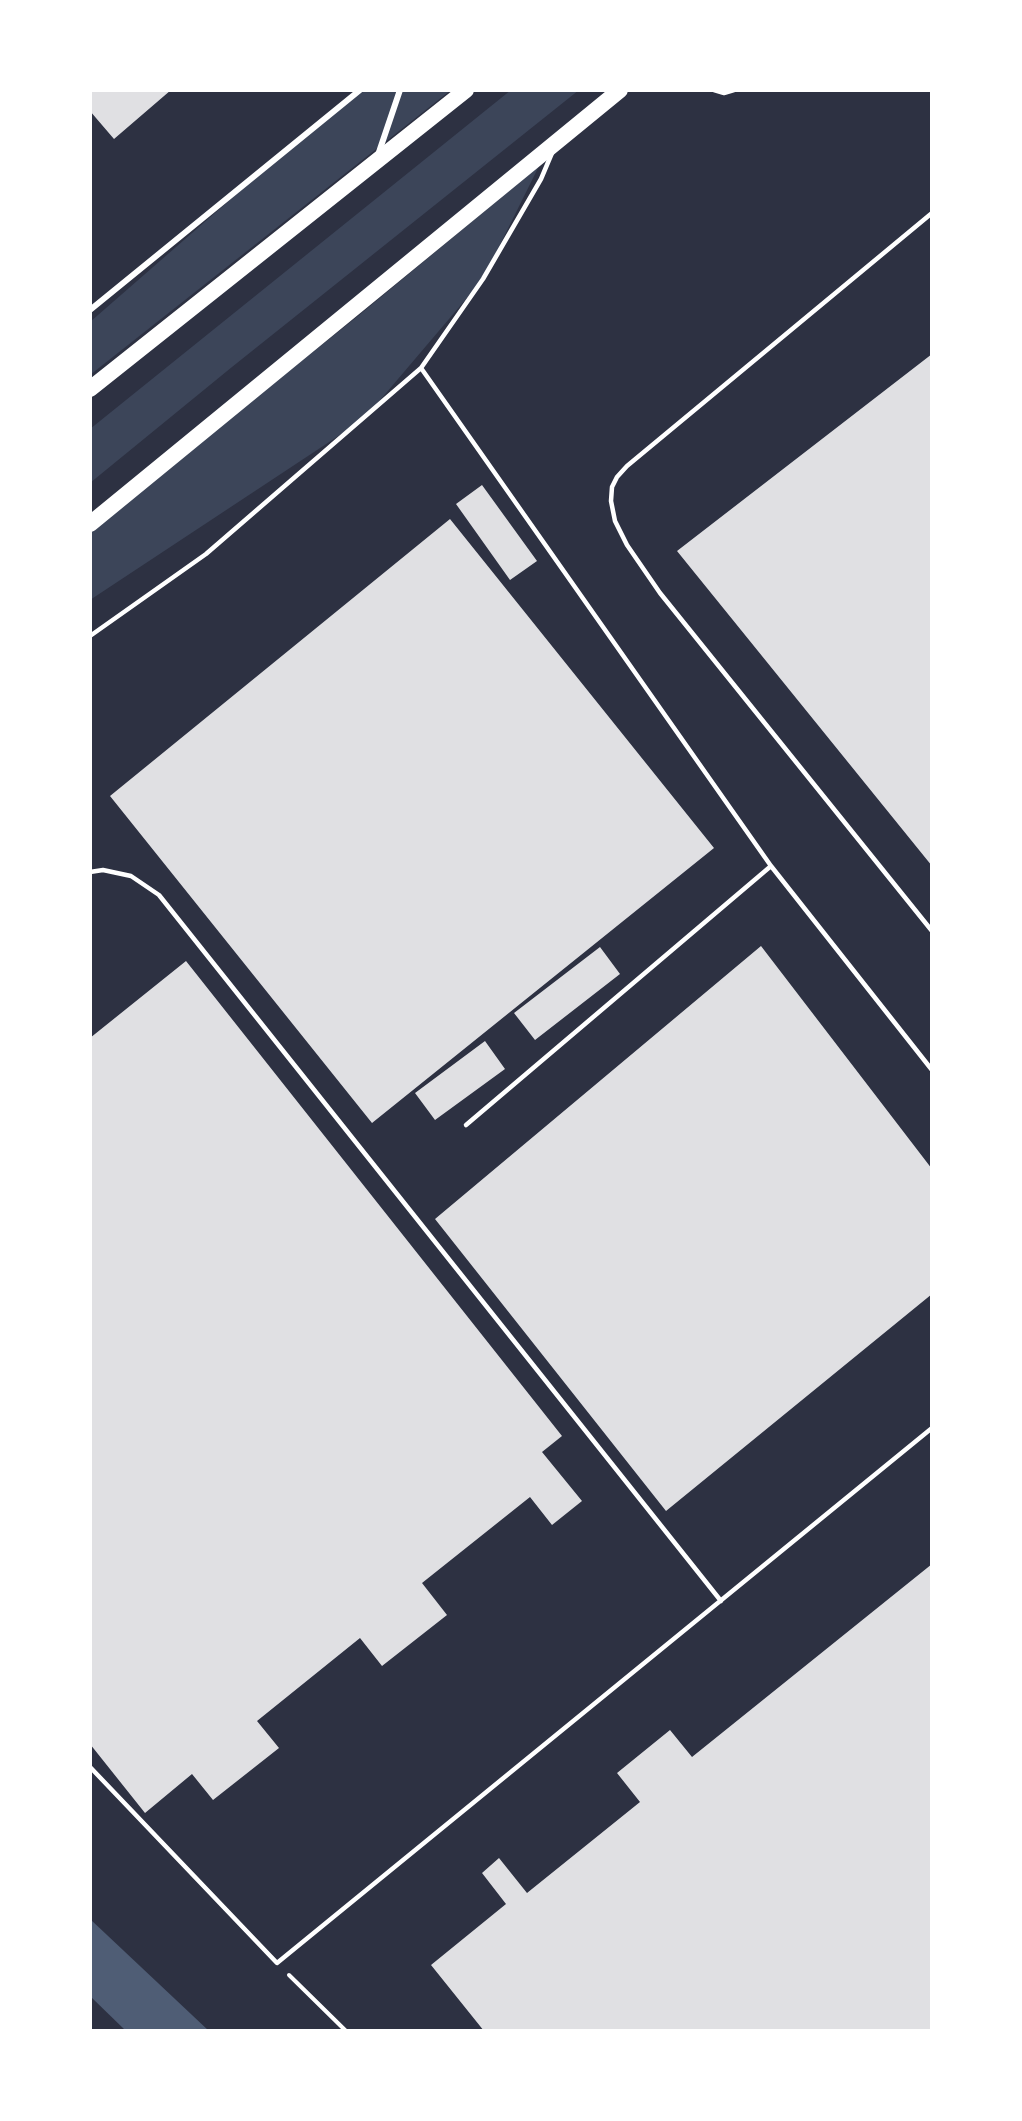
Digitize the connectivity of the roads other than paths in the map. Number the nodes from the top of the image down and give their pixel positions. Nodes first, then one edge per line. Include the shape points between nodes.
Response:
1 (360, 90) edge
2 (400, 90) edge
3 (466, 90) edge
4 (620, 90) edge
5 (714, 90) edge
6 (734, 90) edge
7 (557, 141) junction
8 (375, 162) junction
9 (932, 213) edge
10 (90, 310) edge
11 (422, 368) junction
12 (90, 389) edge
13 (90, 524) edge
14 (90, 636) edge
15 (771, 866) junction
16 (90, 872) edge
17 (932, 930) edge
18 (932, 1070) edge
19 (466, 1125) dead end
20 (932, 1428) edge
21 (721, 1601) junction
22 (90, 1767) edge

1 - 10 street
2 - 8 street
3 - 8 highway
4 - 7 highway
5 - 6 lane
7 - 11 lane via 541,179 483,279
7 - 13 highway
8 - 12 highway
9 - 17 lane via 627,466 612,487 611,501 615,521 627,545 660,593
11 - 14 lane via 206,554
11 - 15 lane
15 - 18 lane
15 - 19 lane
16 - 21 lane via 104,870 131,876 159,896
20 - 21 lane
21 - 22 lane via 277,1963

